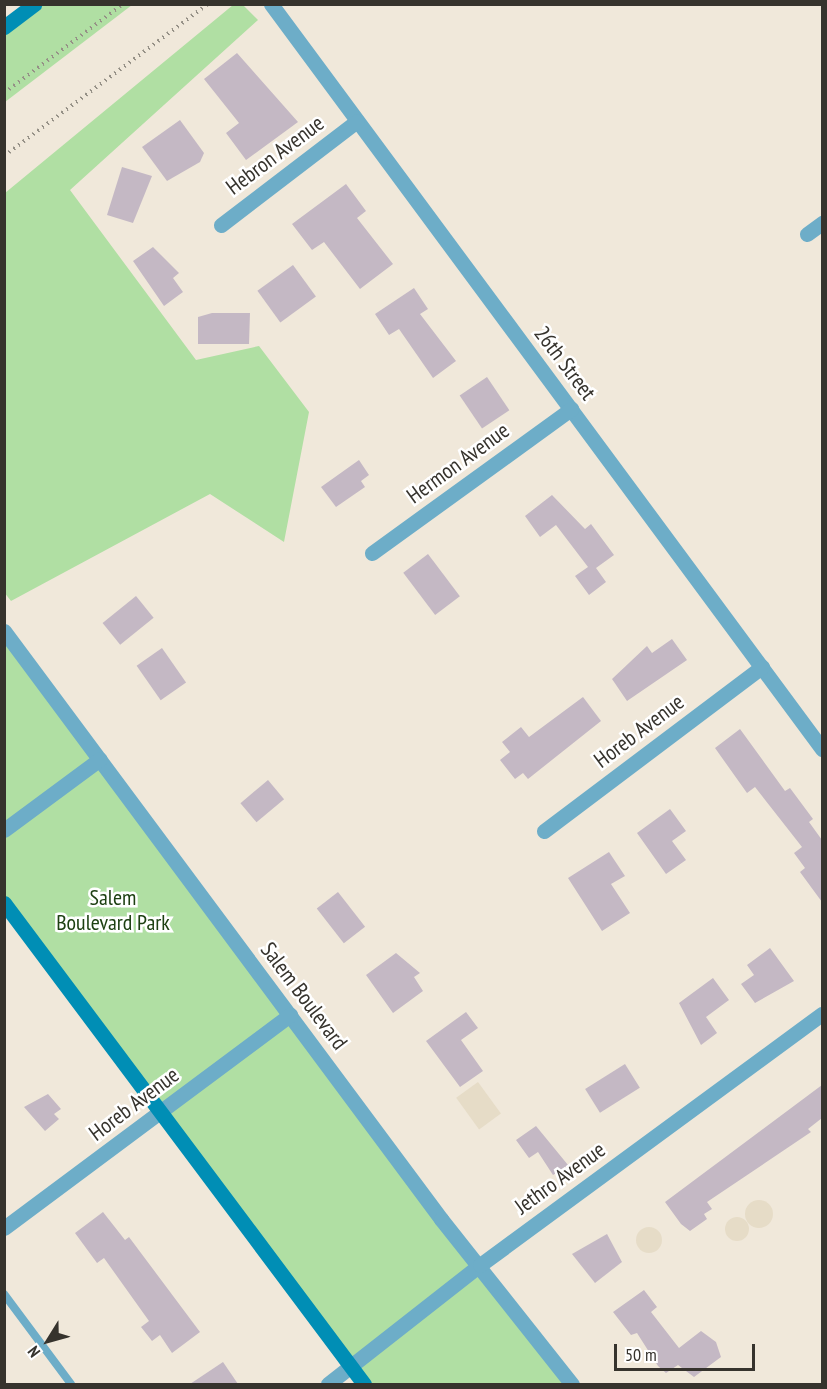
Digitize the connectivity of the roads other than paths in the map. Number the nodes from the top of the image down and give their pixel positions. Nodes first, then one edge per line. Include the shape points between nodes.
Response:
1 (34, 4) edge
2 (271, 4) edge
3 (4, 27) edge
4 (357, 121) junction
5 (822, 223) edge
6 (221, 225) dead end
7 (807, 234) dead end
8 (571, 409) junction
9 (372, 553) dead end
10 (4, 631) edge
11 (762, 667) junction
12 (822, 749) edge
13 (100, 759) junction
14 (4, 830) edge
15 (544, 831) dead end
16 (4, 903) edge
17 (822, 1014) edge
18 (290, 1015) junction
19 (161, 1112) junction
20 (4, 1228) edge
21 (480, 1264) junction
22 (4, 1294) edge
23 (351, 1367) junction
24 (67, 1383) edge
25 (328, 1384) edge
26 (364, 1384) edge
27 (572, 1384) edge

1 - 3 street
2 - 4 street, 26th Street
4 - 6 street, Hebron Avenue
4 - 8 street, 26th Street
5 - 7 street
8 - 9 street, Hermon Avenue
8 - 11 street, 26th Street
10 - 13 street, Salem Boulevard
11 - 12 street, 26th Street
11 - 15 street, Horeb Avenue
13 - 14 street
13 - 18 street, Salem Boulevard
16 - 19 street
17 - 21 street, Jethro Avenue
18 - 19 street, Horeb Avenue
18 - 21 street, Salem Boulevard
19 - 20 street, Horeb Avenue
19 - 23 street
21 - 23 street, Jethro Avenue
21 - 27 street, Salem Boulevard
22 - 24 lane
23 - 25 street, Jethro Avenue
23 - 26 street

